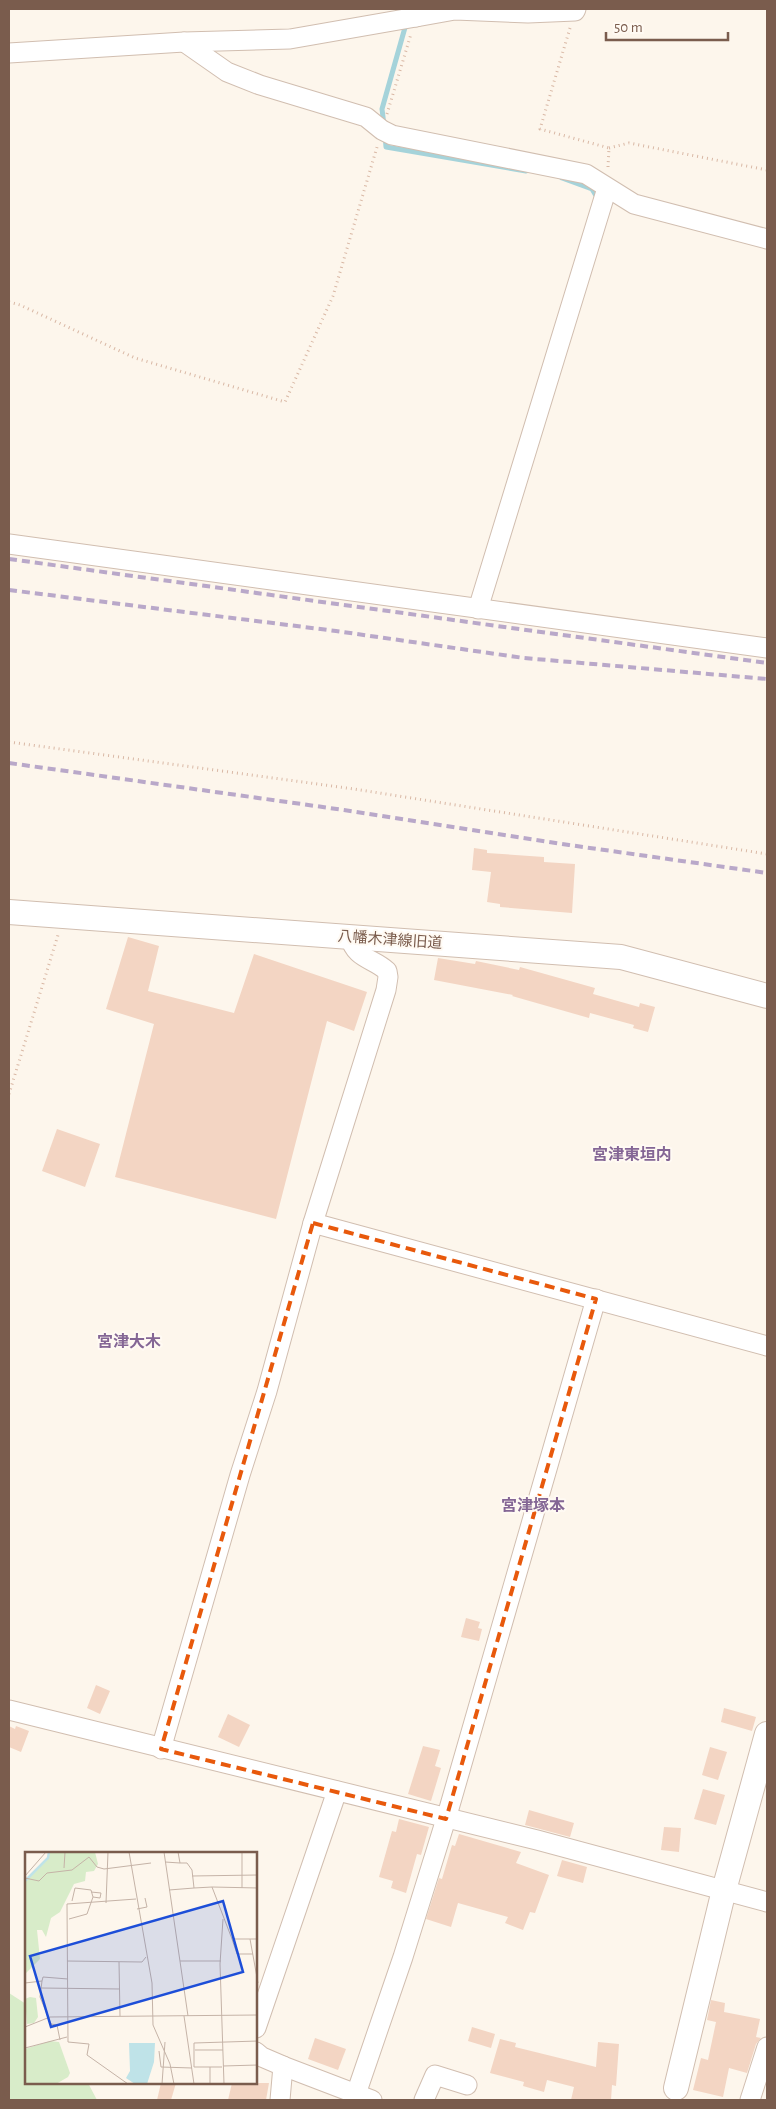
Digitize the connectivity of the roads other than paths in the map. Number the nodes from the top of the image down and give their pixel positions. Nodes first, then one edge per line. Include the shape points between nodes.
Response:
1 (575, 10) edge
2 (417, 13) edge
3 (184, 42) junction
4 (9, 52) edge
5 (607, 188) junction
6 (767, 239) edge
7 (9, 544) edge
8 (478, 609) junction
9 (767, 648) edge
10 (9, 912) edge
11 (350, 937) junction
12 (767, 996) edge
13 (313, 1223) junction
14 (596, 1299) junction
15 (767, 1346) edge
16 (9, 1710) edge
17 (767, 1734) edge
18 (160, 1749) junction
19 (337, 1791) junction
20 (446, 1819) junction
21 (724, 1890) junction
22 (767, 1902) edge
23 (258, 2022) edge
24 (767, 2047) edge
25 (258, 2054) edge
26 (283, 2066) junction
27 (467, 2085) dead end
28 (676, 2094) edge
29 (364, 2097) edge
30 (280, 2100) edge
31 (424, 2100) edge
32 (750, 2100) edge

1 - 2 street
2 - 3 street via 290,39
3 - 4 street
3 - 5 street via 227,72 366,117 392,135 586,174
5 - 6 street via 634,204
5 - 8 street
7 - 8 street
8 - 9 street
10 - 11 street, 八幡木津線旧道
11 - 12 street, 八幡木津線旧道 via 621,957
11 - 13 street via 352,947 387,971 388,977
13 - 14 street
13 - 18 street via 267,1391
14 - 15 street
14 - 20 street
16 - 18 street
17 - 21 street
18 - 19 street
19 - 20 street
19 - 23 street
20 - 21 street
20 - 29 street
21 - 22 street
21 - 28 street
24 - 32 street
25 - 26 street
26 - 29 street
26 - 30 street
27 - 31 street via 435,2075

